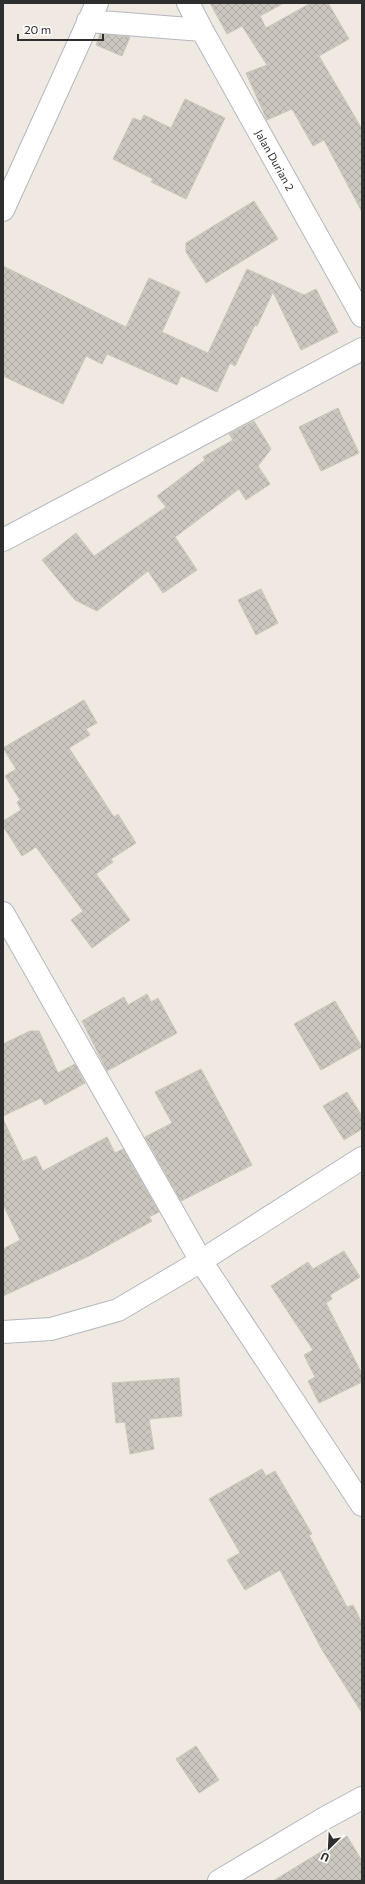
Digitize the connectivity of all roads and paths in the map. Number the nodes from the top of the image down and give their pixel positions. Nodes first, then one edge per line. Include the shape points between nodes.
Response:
1 (188, 3) edge
2 (92, 12) edge
3 (202, 30) junction
4 (3, 210) edge
5 (362, 316) edge
6 (362, 349) edge
7 (3, 540) edge
8 (3, 913) edge
9 (362, 1158) edge
10 (200, 1261) junction
11 (3, 1332) edge
12 (362, 1505) edge
13 (362, 1798) edge
14 (219, 1881) edge

1 - 3 street, Jalan Durian 2
2 - 3 street
2 - 4 street
3 - 5 street, Jalan Durian 2
6 - 7 street
8 - 10 street
9 - 10 street
10 - 11 street via 118,1310 51,1330
10 - 12 street
13 - 14 street

